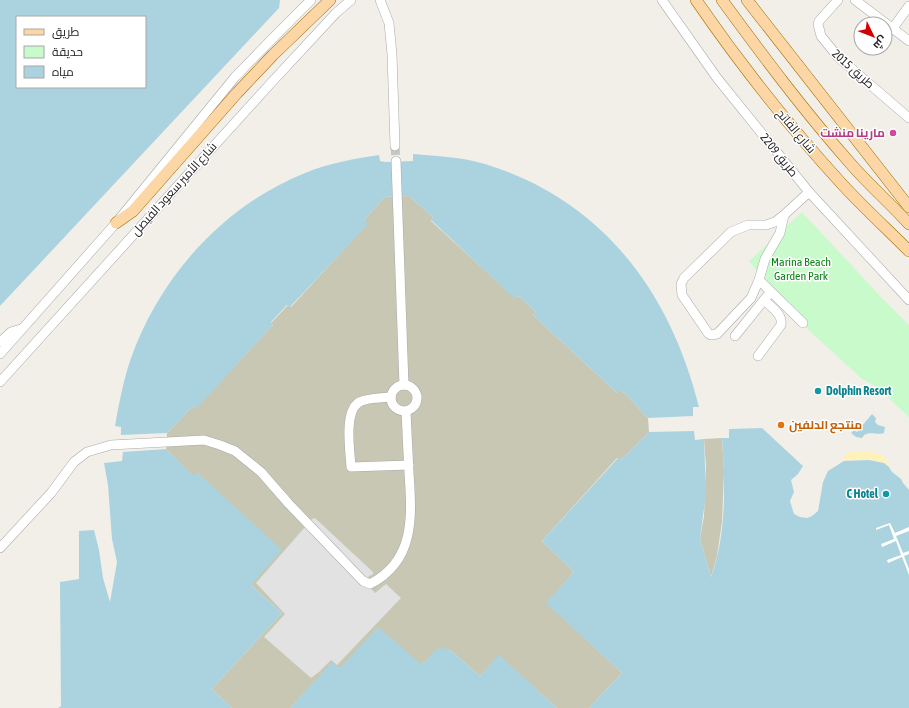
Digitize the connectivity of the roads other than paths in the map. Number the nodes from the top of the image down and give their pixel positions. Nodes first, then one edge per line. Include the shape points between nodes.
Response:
1 (330, 0) edge
2 (351, 0) edge
3 (380, 0) edge
4 (662, 0) edge
5 (696, 0) edge
6 (722, 0) edge
7 (747, 0) edge
8 (838, 0) edge
9 (855, 0) edge
10 (309, 1) edge
11 (907, 12) edge
12 (877, 16) edge
13 (893, 28) joint
14 (909, 41) edge
15 (907, 112) edge
16 (395, 146) tunnel mouth
17 (396, 161) tunnel mouth
18 (809, 192) junction
19 (909, 207) edge
20 (784, 215) junction
21 (116, 223) junction
22 (909, 224) edge
23 (909, 251) edge
24 (759, 280) junction
25 (771, 291) junction
26 (764, 300) junction
27 (909, 300) edge
28 (802, 322) dead end
29 (22, 329) junction
30 (735, 336) dead end
31 (0, 342) edge
32 (0, 354) edge
33 (758, 356) dead end
34 (0, 382) edge
35 (404, 385) junction
36 (391, 397) junction
37 (406, 412) junction
38 (409, 465) junction
39 (0, 548) edge

1 - 21 main road via 237,93 133,211
2 - 34 street, شارع الأمير سعود الفيصل via 271,83
3 - 16 street via 389,23
4 - 18 street, طريق 2209 via 717,78
5 - 23 main road, شارع الفاتح via 737,58 798,135 842,184
6 - 22 main road, شارع الفاتح via 808,114 851,164
7 - 19 main road
8 - 15 street, طريق 2015 via 819,21 821,36 838,57
9 - 12 street
10 - 21 street, شارع الأمير سعود الفيصل via 235,77
11 - 13 street
13 - 14 street
17 - 35 street
18 - 20 street
18 - 27 street, طريق 2209
20 - 24 street via 780,233 766,259
20 - 24 street via 766,225 748,226 731,232 680,284 682,296 706,331 714,335 751,298
21 - 29 street, شارع الأمير سعود الفيصل
24 - 25 street
25 - 26 street
25 - 28 street
26 - 30 street
26 - 33 street via 782,320
29 - 31 street via 11,332
29 - 32 street, شارع الأمير سعود الفيصل
35 - 36 street via 395,389
35 - 37 street via 414,389 418,397 416,406
36 - 37 street via 396,409
36 - 38 street via 358,403 352,412 349,424 351,467
37 - 38 street
38 - 39 street via 410,530 404,549 386,574 370,584 363,582 257,468 235,451 204,440 111,445 87,452 74,462 51,493

